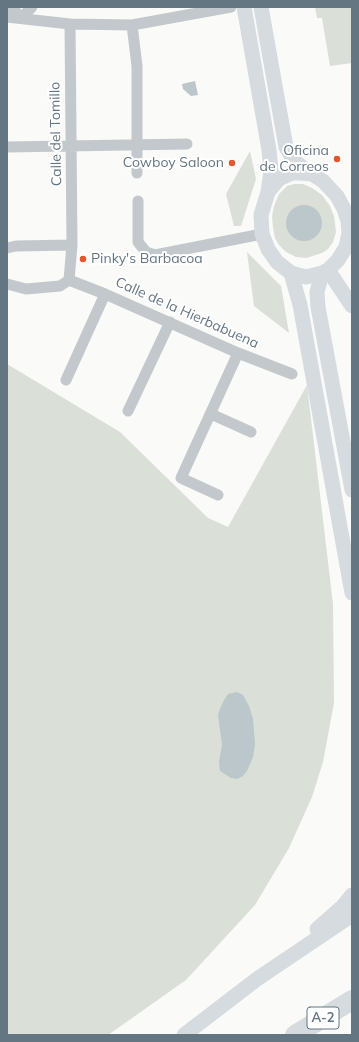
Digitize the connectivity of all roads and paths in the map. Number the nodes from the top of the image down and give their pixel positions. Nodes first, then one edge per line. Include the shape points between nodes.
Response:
1 (12, 7) edge
2 (32, 7) edge
3 (231, 7) edge
4 (244, 7) edge
5 (261, 7) edge
6 (7, 17) edge
7 (21, 18) junction
8 (70, 24) junction
9 (132, 25) junction
10 (187, 144) dead end
11 (137, 145) junction
12 (71, 146) junction
13 (7, 147) edge
14 (137, 173) dead end
15 (312, 174) junction
16 (268, 192) junction
17 (138, 201) dead end
18 (348, 210) edge
19 (351, 233) edge
20 (262, 234) junction
21 (72, 245) junction
22 (7, 248) edge
23 (325, 271) junction
24 (291, 273) junction
25 (69, 280) junction
26 (7, 284) edge
27 (105, 294) junction
28 (352, 306) edge
29 (170, 322) junction
30 (238, 353) junction
31 (292, 374) dead end
32 (66, 380) dead end
33 (128, 411) dead end
34 (211, 414) junction
35 (251, 432) dead end
36 (352, 490) edge
37 (218, 495) dead end
38 (352, 593) edge
39 (352, 895) edge
40 (352, 915) edge
41 (257, 979) junction
42 (352, 1000) edge
43 (184, 1035) edge
44 (295, 1035) edge

1 - 7 street
2 - 7 street
3 - 9 street
4 - 16 main road via 269,150 271,171
5 - 15 main road via 286,147 294,161
6 - 7 street
7 - 8 street
8 - 9 street
8 - 12 street, Calle del Tomillo
9 - 11 street via 137,66
10 - 11 street
11 - 12 street
11 - 14 street
12 - 13 street
12 - 21 street, Calle del Tomillo
15 - 16 main road via 292,173 279,179
15 - 18 main road via 323,181
16 - 20 main road via 260,215
17 - 20 street via 138,242 146,252 155,255
18 - 19 main road
19 - 23 main road via 338,260
20 - 24 main road via 277,262
21 - 22 street
21 - 25 street, Calle del Tomillo
23 - 24 main road via 306,277
23 - 28 main road
23 - 36 main road via 317,292 318,307
24 - 38 main road via 300,304
25 - 26 street via 60,286 26,289
25 - 27 street, Calle de la Hierbabuena
27 - 29 street, Calle de la Hierbabuena
27 - 32 street
29 - 30 street, Calle de la Hierbabuena
29 - 33 street
30 - 31 street, Calle de la Hierbabuena
30 - 34 street
34 - 35 street
34 - 37 street via 181,478
39 - 41 main road via 315,931 285,952
40 - 41 main road
41 - 43 main road
42 - 44 highway, A-2

